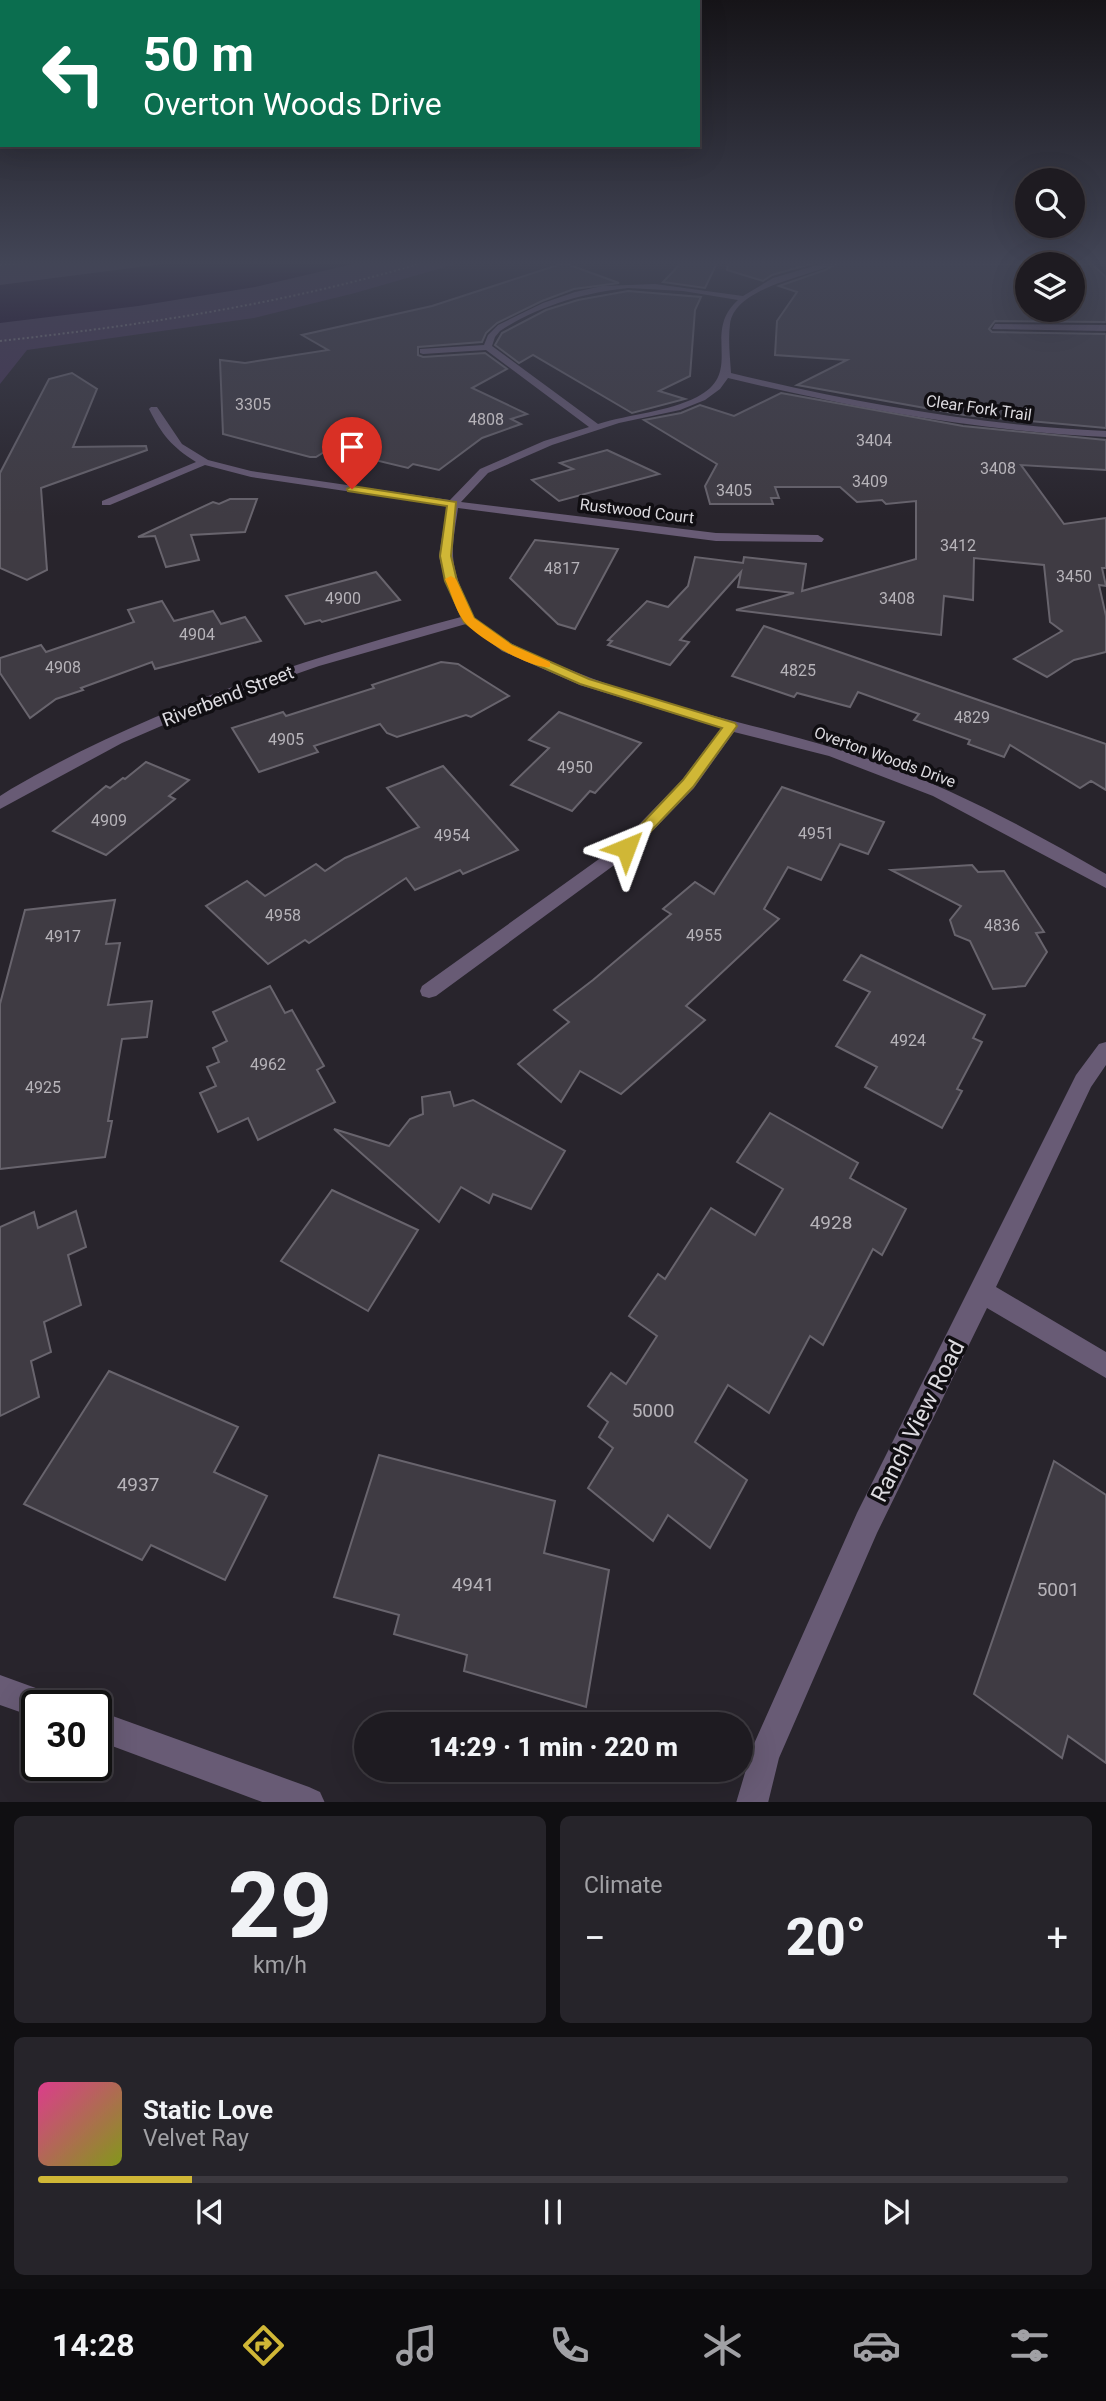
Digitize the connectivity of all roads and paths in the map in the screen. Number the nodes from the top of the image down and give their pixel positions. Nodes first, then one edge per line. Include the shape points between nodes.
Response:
1 (486, 347) edge
2 (488, 347) edge
3 (726, 347) edge
4 (423, 351) dead end
5 (726, 375) junction
6 (154, 409) dead end
7 (596, 427) junction
8 (1106, 435) edge
9 (204, 462) junction
10 (106, 503) dead end
11 (453, 504) junction
12 (818, 539) dead end
13 (468, 620) junction
14 (730, 726) junction
15 (0, 804) edge
16 (1106, 882) edge
17 (429, 990) dead end
18 (1106, 1050) edge
19 (982, 1292) junction
20 (1106, 1366) edge
21 (0, 1690) edge
22 (21, 1698) edge
23 (112, 1731) edge
24 (309, 1802) edge
25 (752, 1802) edge

1 - 4 street
2 - 7 street
3 - 5 street
5 - 7 street via 702,398
5 - 8 street, Clear Fork Trail via 973,425
6 - 9 street, Rustwood Court via 178,446
7 - 11 street via 493,466 471,482
9 - 10 street
9 - 11 street, Rustwood Court via 251,474
11 - 12 street, Rustwood Court via 716,537
11 - 13 street via 445,556
13 - 14 street, Overton Woods Drive via 507,648 585,681
13 - 15 street, Riverbend Street via 354,649 220,696 105,745
14 - 16 street, Overton Woods Drive via 834,753 939,792
14 - 17 street via 688,784 626,848
18 - 19 street, Ranch View Road via 1083,1081
19 - 20 street
19 - 25 street, Ranch View Road via 866,1523 764,1758
21 - 22 street
23 - 24 street

